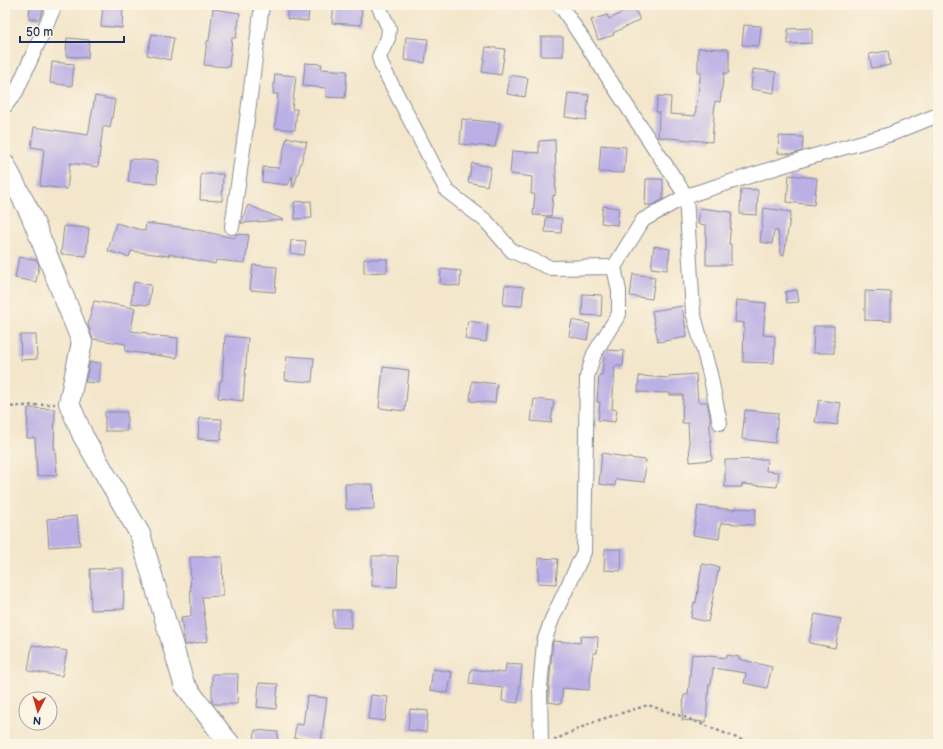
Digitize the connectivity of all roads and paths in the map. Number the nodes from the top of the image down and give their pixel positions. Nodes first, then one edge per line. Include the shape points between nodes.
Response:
1 (55, 5) edge
2 (262, 5) edge
3 (378, 5) edge
4 (559, 5) edge
5 (5, 106) edge
6 (938, 115) edge
7 (5, 165) edge
8 (686, 196) junction
9 (232, 227) dead end
10 (614, 267) junction
11 (69, 403) junction
12 (5, 407) edge
13 (720, 423) dead end
14 (546, 743) edge
15 (230, 744) edge
16 (752, 744) edge

1 - 5 street via 16,92
2 - 9 street
3 - 10 street via 389,28 388,38 379,57 382,66 447,191 486,221 512,251 552,268
4 - 8 street
6 - 8 street via 891,134
7 - 11 main road via 31,215 82,342
8 - 10 street via 642,220
8 - 13 street via 693,312
10 - 14 street via 619,291 619,314 594,354 587,377 584,552 552,619 544,642 540,688
11 - 12 path
11 - 15 main road via 83,436 140,534 184,684
14 - 16 path via 596,721 648,705

